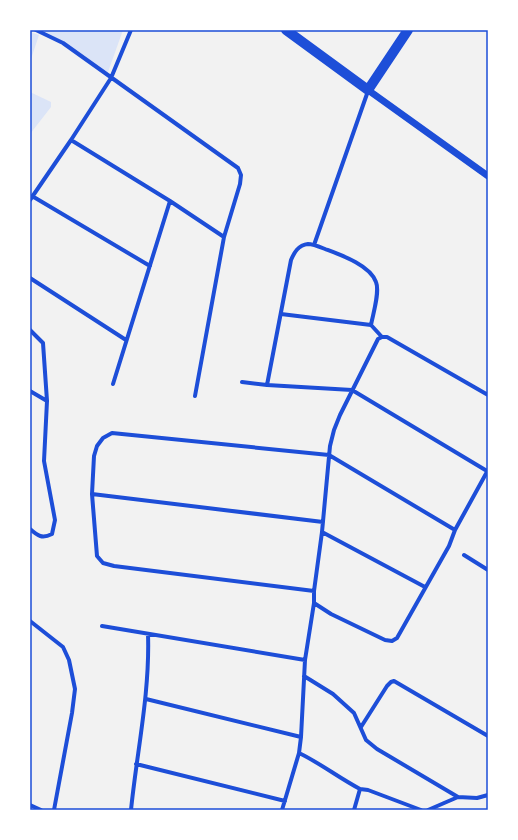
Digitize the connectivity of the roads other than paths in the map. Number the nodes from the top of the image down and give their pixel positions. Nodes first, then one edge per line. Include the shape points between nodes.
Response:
1 (36, 30) edge
2 (131, 30) edge
3 (286, 30) edge
4 (408, 30) edge
5 (111, 78) junction
6 (368, 90) junction
7 (71, 140) junction
8 (488, 176) edge
9 (31, 198) edge
10 (170, 201) junction
11 (224, 237) junction
12 (314, 245) junction
13 (150, 266) junction
14 (30, 278) edge
15 (281, 314) junction
16 (371, 325) junction
17 (30, 330) edge
18 (382, 336) junction
19 (126, 340) junction
20 (242, 382) dead end
21 (113, 384) dead end
22 (267, 385) junction
23 (352, 390) junction
24 (30, 391) edge
25 (488, 395) edge
26 (195, 396) dead end
27 (47, 401) junction
28 (329, 455) junction
29 (488, 470) edge
30 (92, 494) junction
31 (323, 522) junction
32 (30, 529) edge
33 (455, 530) junction
34 (322, 532) junction
35 (464, 555) dead end
36 (488, 570) edge
37 (425, 587) junction
38 (314, 591) junction
39 (314, 603) junction
40 (30, 622) edge
41 (102, 626) dead end
42 (148, 634) junction
43 (305, 660) junction
44 (304, 676) junction
45 (146, 699) junction
46 (361, 727) junction
47 (488, 736) edge
48 (301, 737) junction
49 (299, 753) junction
50 (136, 764) junction
51 (360, 789) junction
52 (488, 795) edge
53 (458, 797) junction
54 (285, 801) junction
55 (30, 805) edge
56 (41, 810) edge
57 (54, 810) edge
58 (131, 810) edge
59 (282, 810) edge
60 (354, 810) edge
61 (421, 810) edge
62 (428, 810) edge

1 - 5 street via 63,43
2 - 5 street
3 - 6 main road
4 - 6 main road
5 - 7 street
5 - 11 street via 238,168 241,175 240,184
6 - 8 street
6 - 12 street
7 - 9 street
7 - 10 street
9 - 13 street
10 - 11 street
10 - 13 street
11 - 26 street
12 - 15 street via 301,246 291,260
12 - 16 street via 349,258 372,275 377,283 377,290
13 - 19 street
14 - 19 street
15 - 16 street
15 - 22 street
16 - 18 street
17 - 27 street via 44,343
18 - 23 street via 378,339
18 - 25 street
19 - 21 street
20 - 22 street
22 - 23 street
23 - 28 street via 334,430
23 - 29 street
24 - 27 street
27 - 32 street via 44,461 55,520 52,534 45,537
28 - 30 street via 112,434 103,438 97,446
28 - 31 street
28 - 33 street
29 - 33 street
30 - 31 street
30 - 38 street via 97,556 103,563
31 - 34 street
33 - 37 street via 449,546
34 - 37 street
34 - 38 street
35 - 36 street
37 - 39 street via 397,638 392,641 331,614
38 - 39 street
39 - 43 street
40 - 57 street via 62,647 69,660 75,689
41 - 42 street
42 - 43 street
42 - 45 street
43 - 44 street
44 - 46 street via 333,694 354,713
44 - 48 street
45 - 48 street
45 - 50 street
46 - 47 street via 387,686 394,681
46 - 53 street via 366,740 377,749
48 - 49 street
49 - 51 street
49 - 54 street
50 - 54 street
50 - 58 street
51 - 60 street
51 - 61 street
52 - 53 street via 477,798
53 - 62 street
54 - 59 street
55 - 56 street

